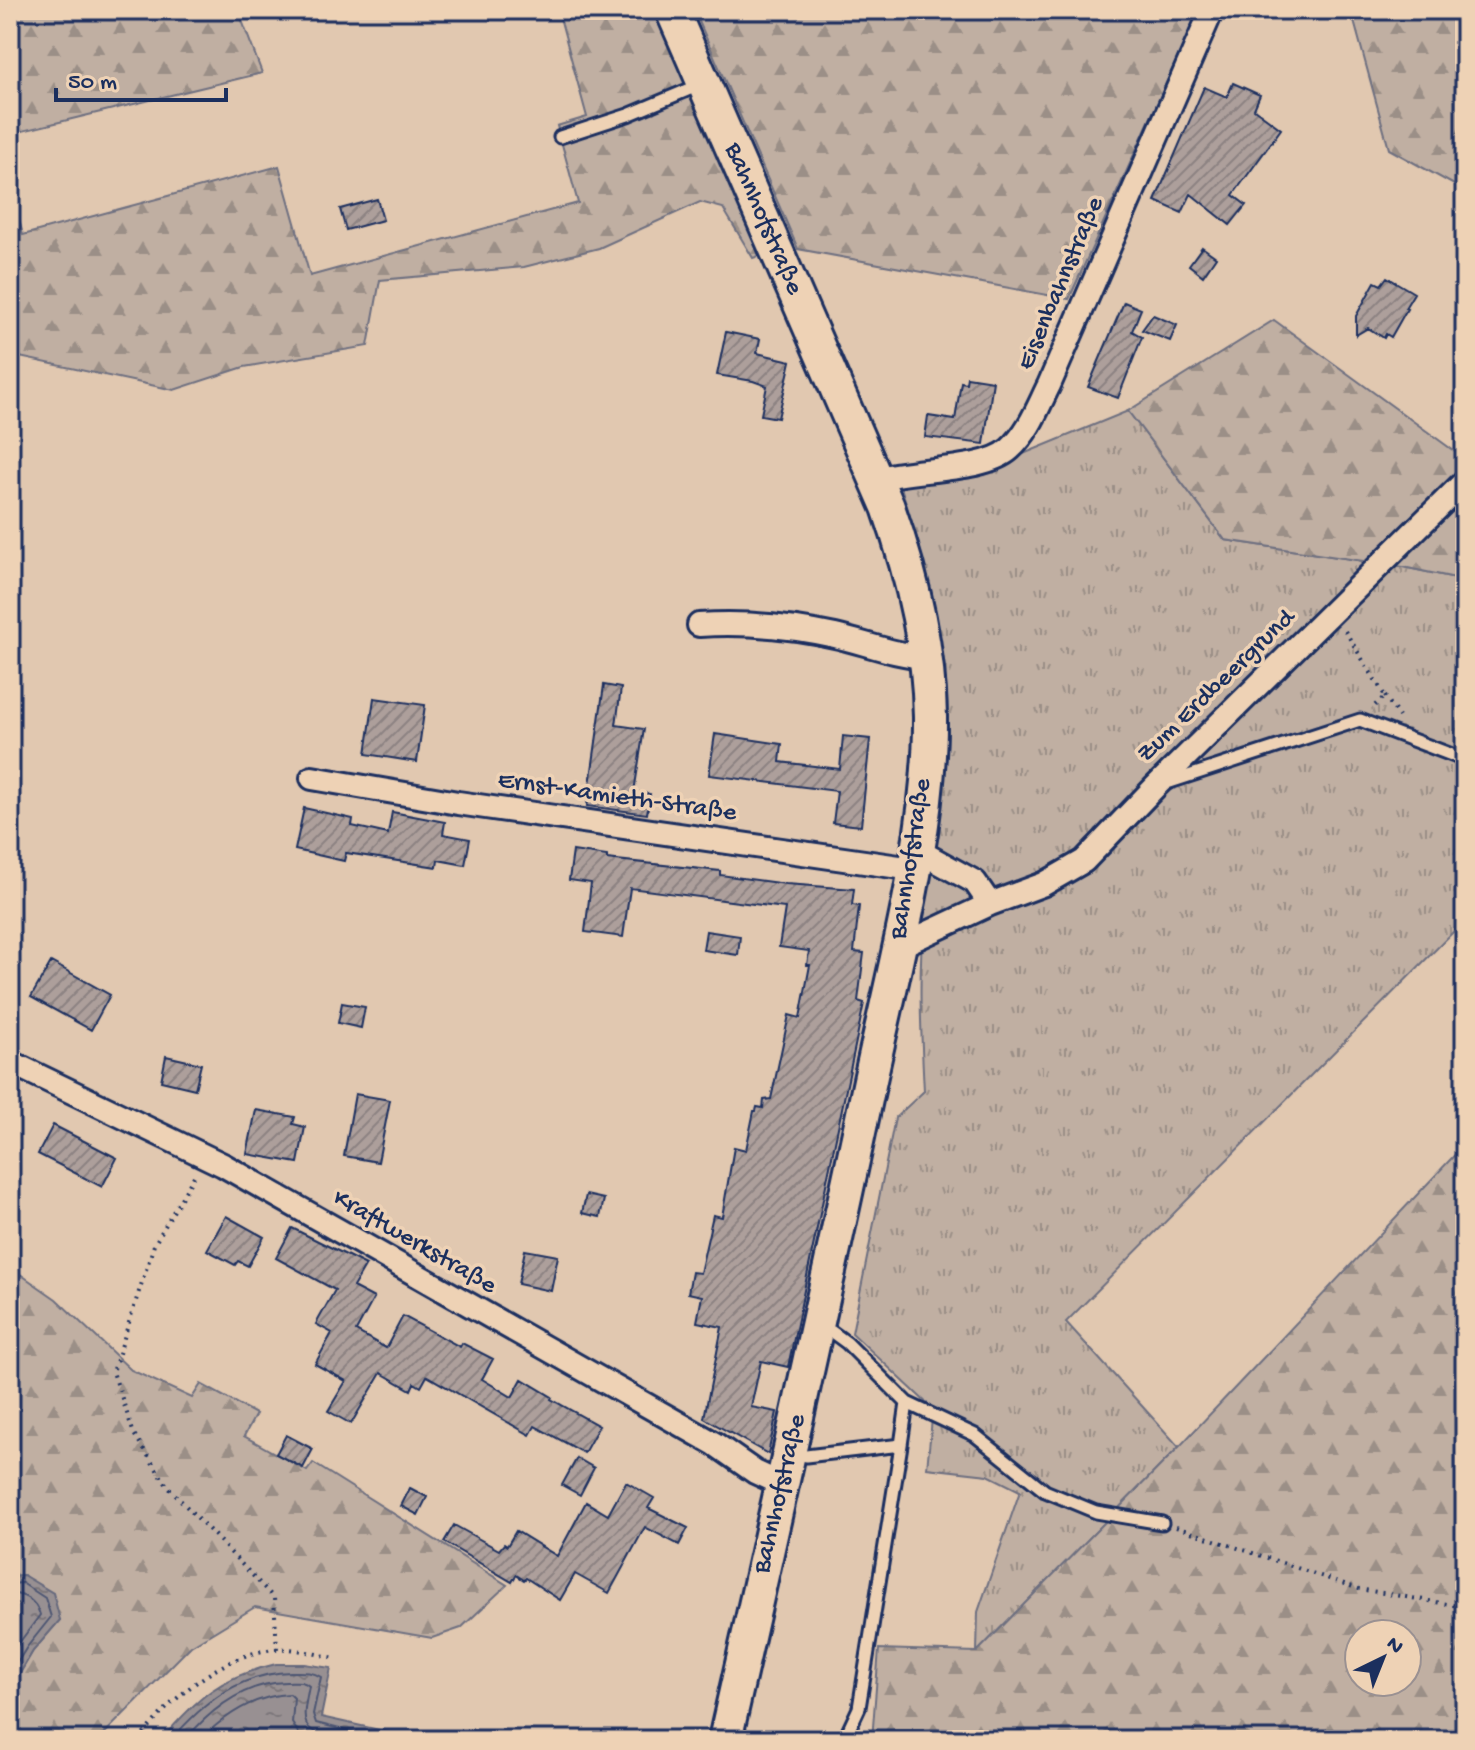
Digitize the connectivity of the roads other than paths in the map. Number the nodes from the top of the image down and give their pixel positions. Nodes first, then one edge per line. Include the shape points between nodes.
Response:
1 (672, 10) edge
2 (1212, 10) edge
3 (703, 84) junction
4 (560, 137) dead end
5 (877, 479) junction
6 (1465, 481) edge
7 (699, 625) dead end
8 (926, 657) junction
9 (1465, 760) edge
10 (312, 778) dead end
11 (1155, 787) junction
12 (915, 860) junction
13 (990, 904) junction
14 (898, 947) junction
15 (10, 1062) edge
16 (817, 1329) junction
17 (907, 1403) junction
18 (901, 1445) junction
19 (790, 1453) junction
20 (783, 1485) junction
21 (1162, 1523) road end
22 (725, 1740) edge
23 (844, 1740) edge

1 - 3 main road, Bahnhofstraße
2 - 5 street, Eisenbahnstraße via 1023,435 1008,452 991,460
3 - 4 lane
3 - 5 main road, Bahnhofstraße
5 - 8 main road, Bahnhofstraße via 914,590
6 - 11 street, Zum Erdbeergrund
7 - 8 street via 790,627
8 - 12 main road, Bahnhofstraße via 929,735
9 - 11 lane via 1360,720
10 - 12 street, Ernst-Kamieth-Straße via 473,805
11 - 13 street, Zum Erdbeergrund via 1084,861 1044,884
12 - 13 street via 975,882
12 - 14 main road, Bahnhofstraße
13 - 14 street, Zum Erdbeergrund
14 - 16 main road, Bahnhofstraße
15 - 20 street, Kraftwerkstraße via 205,1157
16 - 17 lane via 847,1343
16 - 19 main road, Bahnhofstraße
17 - 18 lane
17 - 21 lane via 975,1435 1045,1491 1096,1512
18 - 19 lane via 806,1456
18 - 23 lane via 859,1708
19 - 20 main road, Bahnhofstraße
20 - 22 main road, Bahnhofstraße

